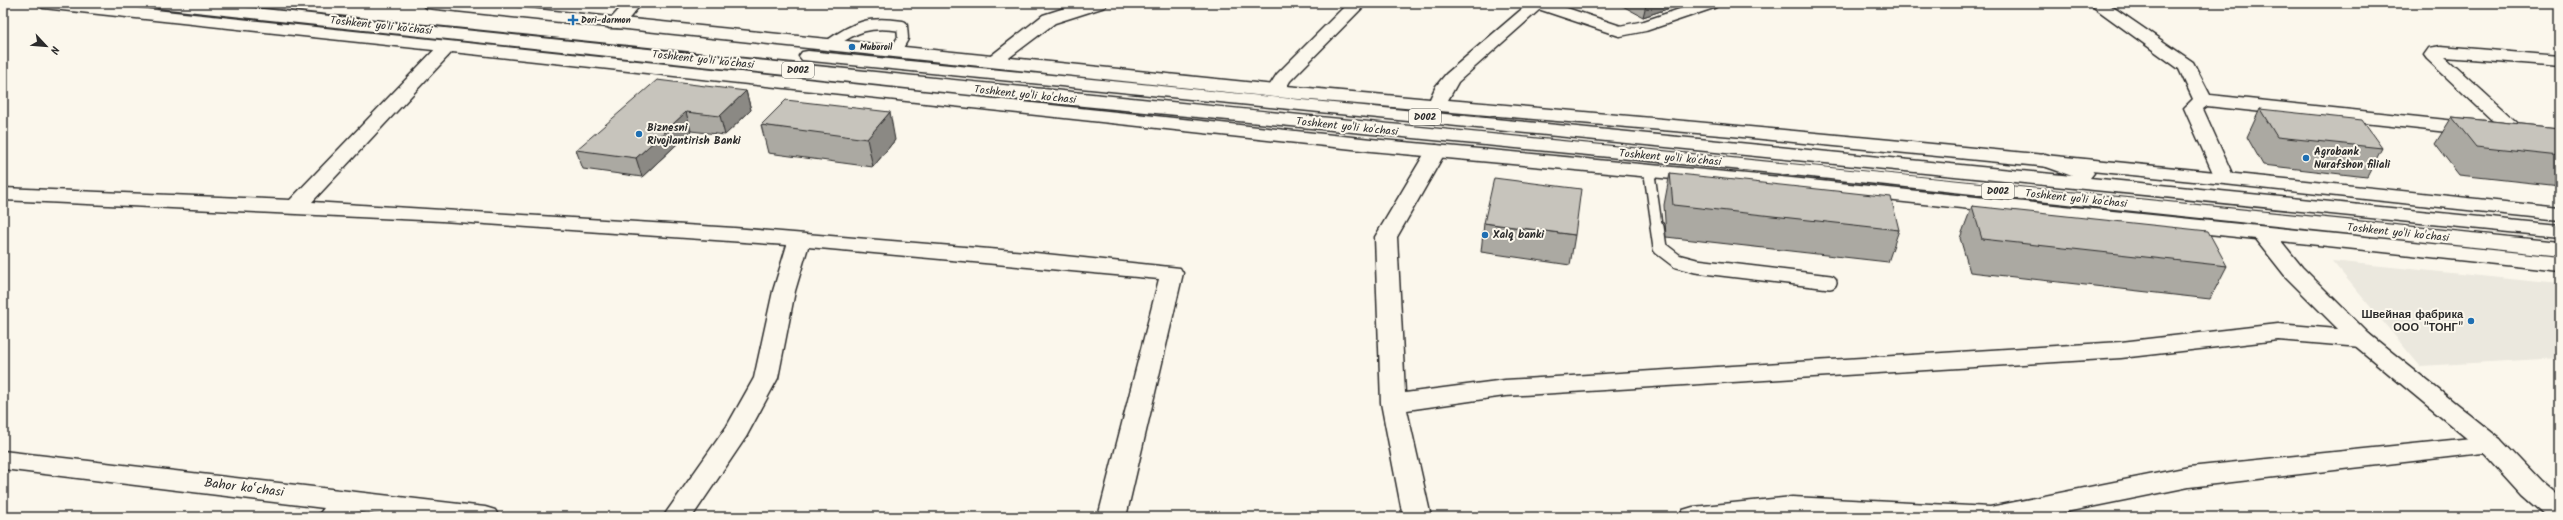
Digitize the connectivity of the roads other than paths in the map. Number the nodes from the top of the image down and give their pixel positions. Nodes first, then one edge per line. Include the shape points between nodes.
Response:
1 (43, 3) edge
2 (159, 3) edge
3 (289, 3) edge
4 (427, 3) edge
5 (634, 3) edge
6 (1099, 3) edge
7 (1360, 3) edge
8 (1713, 3) edge
9 (2096, 3) edge
10 (1539, 4) edge
11 (260, 14) junction
12 (219, 22) junction
13 (615, 24) junction
14 (829, 45) junction
15 (446, 48) junction
16 (895, 52) junction
17 (2560, 61) edge
18 (992, 62) junction
19 (1275, 91) junction
20 (967, 96) junction
21 (2203, 100) junction
22 (1437, 127) junction
23 (2045, 160) junction
24 (1649, 171) junction
25 (2224, 178) junction
26 (2121, 186) junction
27 (3, 194) edge
28 (2087, 200) junction
29 (296, 206) junction
30 (2560, 214) edge
31 (2148, 222) junction
32 (2560, 232) edge
33 (2264, 235) junction
34 (799, 241) junction
35 (2560, 249) edge
36 (2560, 264) edge
37 (1830, 282) dead end
38 (2361, 339) junction
39 (1393, 403) junction
40 (2491, 445) junction
41 (3, 460) edge
42 (353, 501) junction
43 (2560, 513) edge
44 (331, 517) edge
45 (485, 517) edge
46 (677, 517) edge
47 (1112, 517) edge
48 (1417, 517) edge
49 (1693, 517) edge
50 (1990, 517) edge

1 - 12 street
2 - 11 street, Toshkent yo'li ko'chasi / D002
3 - 22 street, Toshkent yo'li ko'chasi / D002 via 1266,103
4 - 13 street
5 - 13 street
6 - 18 street via 1062,12
7 - 19 street via 1283,78
8 - 10 lane via 1645,26 1620,31
9 - 21 street via 2188,66
10 - 22 street via 1445,86
11 - 12 street
11 - 20 street, Toshkent yo'li ko'chasi / D002 via 591,47
12 - 15 street
13 - 14 street
14 - 16 street
14 - 16 lane via 855,26 878,22 902,26 903,38
15 - 20 street
15 - 29 street
16 - 18 street
17 - 21 street via 2441,51 2433,55 2524,134
18 - 19 street
19 - 22 street
20 - 22 street
21 - 25 street via 2193,108
22 - 23 street
22 - 24 street
22 - 26 street, Toshkent yo'li ko'chasi / D002
22 - 28 street, Toshkent yo'li ko'chasi / D002
22 - 39 street via 1386,238
23 - 25 street
23 - 26 street
24 - 31 street
24 - 37 lane via 1660,248 1678,261 1696,266
25 - 30 street
26 - 32 street, Toshkent yo'li ko'chasi / D002
27 - 29 street
28 - 31 street
28 - 35 street, Toshkent yo'li ko'chasi / D002
29 - 34 street
31 - 33 street
33 - 36 street
33 - 38 street via 2294,272
34 - 46 street via 784,291 766,378 737,431
34 - 47 street via 980,253 1172,273
38 - 39 street via 2278,332 2121,350 1505,388
38 - 40 street
39 - 48 street
40 - 43 street via 2531,488
40 - 50 street via 2189,477
41 - 42 street, Bahor ko‘chasi
42 - 44 street
42 - 45 street, Bahor ko‘chasi
49 - 50 street via 1792,507

